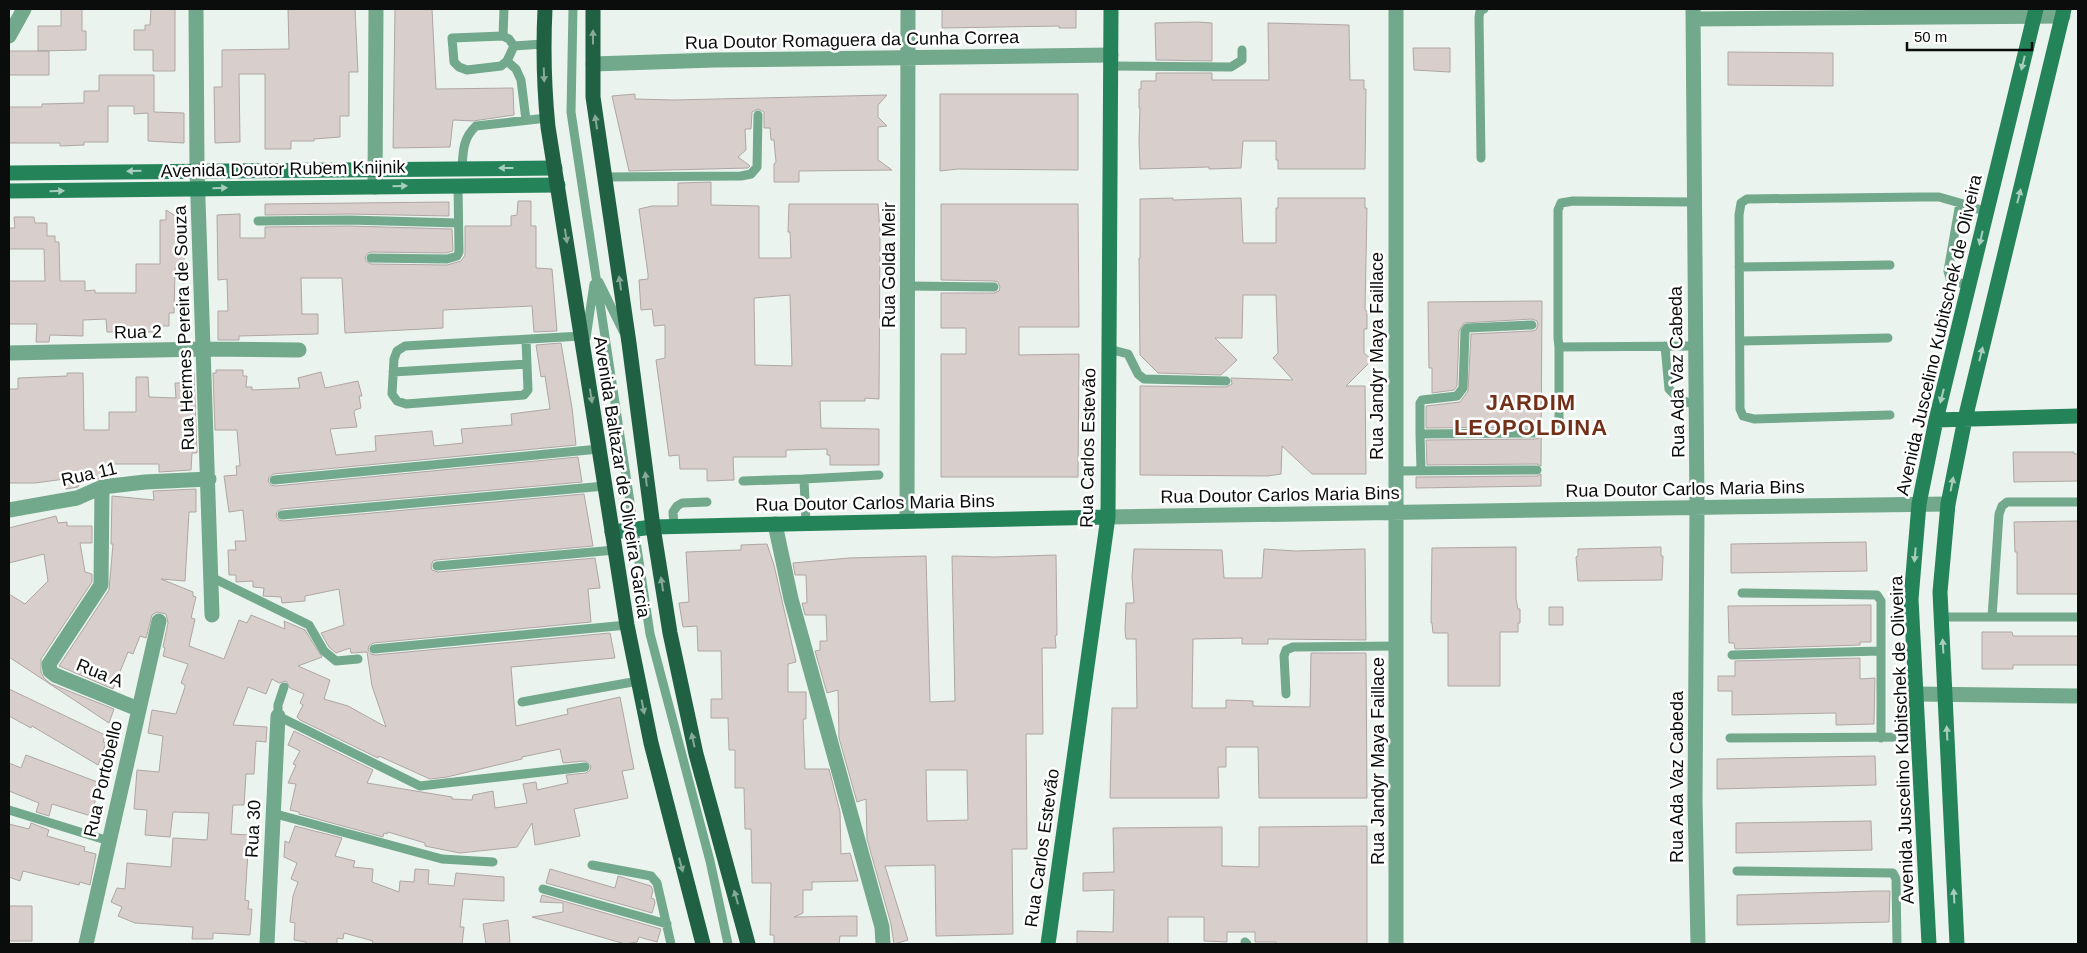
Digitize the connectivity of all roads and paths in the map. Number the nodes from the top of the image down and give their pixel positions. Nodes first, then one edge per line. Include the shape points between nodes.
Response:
1 (24, 9) edge
2 (196, 9) edge
3 (376, 9) edge
4 (504, 9) edge
5 (545, 9) edge
6 (573, 9) edge
7 (593, 9) edge
8 (908, 9) edge
9 (1111, 9) edge
10 (1396, 9) edge
11 (1484, 9) edge
12 (2035, 12) edge
13 (2064, 12) edge
14 (1693, 14) edge
15 (9, 36) edge
16 (502, 36) junction
17 (543, 44) junction
18 (514, 46) junction
19 (1242, 50) dead end
20 (908, 57) junction
21 (507, 61) junction
22 (1111, 61) junction
23 (593, 64) junction
24 (758, 115) dead end
25 (547, 118) junction
26 (526, 120) junction
27 (1481, 158) dead end
28 (462, 168) junction
29 (555, 168) junction
30 (375, 169) junction
31 (197, 170) junction
32 (9, 173) edge
33 (604, 177) junction
34 (558, 185) junction
35 (458, 186) junction
36 (375, 187) junction
37 (198, 189) junction
38 (9, 191) edge
39 (1693, 202) junction
40 (1960, 203) junction
41 (1987, 212) junction
42 (258, 221) dead end
43 (458, 223) junction
44 (370, 258) dead end
45 (1890, 265) dead end
46 (1739, 267) junction
47 (595, 274) junction
48 (908, 286) junction
49 (994, 287) dead end
50 (1969, 287) junction
51 (1532, 325) dead end
52 (1888, 338) dead end
53 (526, 340) junction
54 (1740, 341) junction
55 (583, 343) junction
56 (629, 343) junction
57 (1559, 346) junction
58 (1665, 346) junction
59 (1695, 346) junction
60 (204, 349) junction
61 (1109, 349) junction
62 (299, 350) dead end
63 (9, 353) edge
64 (527, 364) junction
65 (393, 372) junction
66 (1226, 381) dead end
67 (1696, 406) junction
68 (1890, 415) dead end
69 (2078, 416) edge
70 (1965, 419) junction
71 (1936, 420) junction
72 (1559, 424) dead end
73 (1535, 432) dead end
74 (1420, 434) junction
75 (599, 449) junction
76 (1421, 470) junction
77 (1537, 470) dead end
78 (1395, 471) junction
79 (879, 475) dead end
80 (209, 479) junction
81 (804, 479) junction
82 (274, 480) dead end
83 (743, 481) dead end
84 (605, 486) junction
85 (102, 487) junction
86 (707, 502) dead end
87 (2078, 502) edge
88 (1919, 504) junction
89 (1948, 504) junction
90 (1697, 508) junction
91 (9, 510) edge
92 (1396, 511) junction
93 (282, 515) dead end
94 (1108, 517) junction
95 (907, 521) junction
96 (775, 524) junction
97 (806, 524) junction
98 (652, 527) junction
99 (674, 527) junction
100 (634, 530) junction
101 (612, 532) junction
102 (615, 550) junction
103 (437, 566) dead end
104 (211, 577) junction
105 (1742, 594) dead end
106 (212, 615) dead end
107 (1941, 617) junction
108 (1992, 617) junction
109 (2078, 617) edge
110 (159, 621) dead end
111 (626, 625) junction
112 (1397, 646) junction
113 (374, 649) dead end
114 (1881, 651) junction
115 (1732, 654) dead end
116 (358, 659) dead end
117 (638, 681) junction
118 (284, 687) dead end
119 (1286, 694) dead end
120 (1916, 694) junction
121 (1945, 694) junction
122 (2078, 696) edge
123 (522, 702) dead end
124 (138, 709) junction
125 (278, 716) junction
126 (1918, 737) junction
127 (1730, 738) dead end
128 (1881, 738) junction
129 (585, 767) dead end
130 (9, 810) edge
131 (272, 813) junction
132 (109, 841) junction
133 (493, 862) dead end
134 (592, 864) dead end
135 (1737, 871) dead end
136 (543, 889) dead end
137 (667, 924) junction
138 (86, 944) edge
139 (267, 944) edge
140 (672, 944) edge
141 (703, 944) edge
142 (728, 944) edge
143 (748, 944) edge
144 (883, 944) edge
145 (1048, 944) edge
146 (1396, 944) edge
147 (1698, 944) edge
148 (1898, 944) edge
149 (1929, 944) edge
150 (1956, 944) edge

1 - 15 street
2 - 31 street, Rua Hermes Pereira de Souza
3 - 30 street
4 - 16 lane
5 - 17 main road, Avenida Baltazar de Oliveira Garcia
6 - 47 lane via 571,112
23 -> 7 main road, Avenida Baltazar de Oliveira Garcia
8 - 20 street, Rua Golda Meir
9 - 22 street, Rua Carlos Estevão
10 - 78 street, Rua Jandyr Maya Faillace
11 - 27 lane via 1479,17
12 - 13 street
12 - 14 street
12 -> 41 street, Avenida Juscelino Kubitschek de Oliveira
70 -> 13 street
14 - 39 street, Rua Ada Vaz Cabeda
16 - 18 lane
16 - 21 lane via 452,38 454,62 467,70 501,66
17 - 18 lane
17 -> 25 main road, Avenida Baltazar de Oliveira Garcia
18 - 21 lane
19 - 22 lane via 1242,60 1231,67
20 - 22 street, Rua Doutor Romaguera da Cunha Correa
20 - 23 street, Rua Doutor Romaguera da Cunha Correa
20 - 48 street, Rua Golda Meir
21 - 26 lane via 521,80
22 - 61 street, Rua Carlos Estevão
33 -> 23 main road, Avenida Baltazar de Oliveira Garcia via 593,97
24 - 33 lane via 757,167 751,174
25 - 26 lane
25 - 29 main road, Avenida Baltazar de Oliveira Garcia
26 - 28 lane via 476,126 468,133 464,144
29 -> 28 street, Avenida Doutor Rubem Knijnik
28 - 30 street, Avenida Doutor Rubem Knijnik
29 - 34 main road, Avenida Baltazar de Oliveira Garcia
30 - 31 street, Avenida Doutor Rubem Knijnik
30 - 36 street
31 -> 32 street, Avenida Doutor Rubem Knijnik
31 - 37 street, Rua Hermes Pereira de Souza
56 -> 33 main road, Avenida Baltazar de Oliveira Garcia
34 - 35 street, Avenida Doutor Rubem Knijnik
34 -> 55 main road, Avenida Baltazar de Oliveira Garcia
36 -> 35 street, Avenida Doutor Rubem Knijnik
35 - 43 lane
37 -> 36 street, Avenida Doutor Rubem Knijnik
38 -> 37 street, Avenida Doutor Rubem Knijnik
37 - 60 street, Rua Hermes Pereira de Souza
39 - 57 lane via 1561,203 1558,210
39 - 59 street, Rua Ada Vaz Cabeda
40 - 41 lane
40 - 46 lane via 1921,197 1747,199 1741,203 1739,215
40 - 50 lane via 1948,271 1950,278
41 -> 50 street, Avenida Juscelino Kubitschek de Oliveira
42 - 43 lane
43 - 44 lane via 459,252 453,258
45 - 46 lane
46 - 54 lane
47 - 55 lane
47 - 56 lane
47 - 100 lane
48 - 49 lane
48 - 95 street, Rua Golda Meir
50 -> 71 street, Avenida Juscelino Kubitschek de Oliveira
51 - 74 lane via 1466,328 1464,388 1457,396 1422,400
52 - 54 lane
53 - 55 lane
53 - 64 lane
53 - 65 lane via 405,346 397,351
54 - 68 lane via 1740,408 1743,416 1754,419
55 -> 75 main road, Avenida Baltazar de Oliveira Garcia
98 -> 56 main road, Avenida Baltazar de Oliveira Garcia
57 - 58 lane
57 - 72 lane
58 - 59 lane
58 - 67 lane via 1669,389 1678,398
59 - 67 street, Rua Ada Vaz Cabeda
60 - 62 street, Rua 2
60 - 63 street, Rua 2
60 - 80 street, Rua Hermes Pereira de Souza
61 - 66 lane via 1128,354 1144,379
61 - 94 street, Rua Carlos Estevão
64 - 65 lane
64 - 65 lane via 528,390 524,395 406,404 397,401 392,394
67 - 90 street, Rua Ada Vaz Cabeda
69 - 70 street
70 - 71 street
89 -> 70 street
71 - 88 street, Avenida Juscelino Kubitschek de Oliveira
73 - 74 lane
74 - 76 lane
75 - 82 lane
75 - 84 main road, Avenida Baltazar de Oliveira Garcia
76 - 77 lane
76 - 78 lane
78 - 92 street, Rua Jandyr Maya Faillace
79 - 81 lane
80 - 85 street, Rua 11
80 - 104 street, Rua Hermes Pereira de Souza
81 - 83 lane
81 - 97 lane
84 - 93 lane
84 - 101 main road, Avenida Baltazar de Oliveira Garcia
85 - 91 street, Rua 11 via 76,498
85 - 124 street, Rua A via 101,585 49,664 55,675
86 - 99 lane via 676,506
87 - 108 lane via 2007,502 2002,506
88 - 89 street, Rua Doutor Carlos Maria Bins
88 - 90 street, Rua Doutor Carlos Maria Bins
88 -> 120 street, Avenida Juscelino Kubitschek de Oliveira via 1911,599
89 - 107 street via 1940,592
90 - 92 street, Rua Doutor Carlos Maria Bins
90 - 147 street, Rua Ada Vaz Cabeda via 1695,802
92 - 94 street, Rua Doutor Carlos Maria Bins
92 - 112 street, Rua Jandyr Maya Faillace
94 - 95 street, Rua Doutor Carlos Maria Bins
94 - 145 street, Rua Carlos Estevão
95 - 97 street, Rua Doutor Carlos Maria Bins
96 - 97 street, Rua Doutor Carlos Maria Bins
96 - 99 street, Rua Doutor Carlos Maria Bins
96 - 144 street via 791,599 882,927
98 - 99 street, Rua Doutor Carlos Maria Bins
98 - 100 street, Rua Doutor Carlos Maria Bins
143 -> 98 main road, Avenida Baltazar de Oliveira Garcia via 696,754
100 - 101 street, Rua Doutor Carlos Maria Bins
100 - 142 lane via 650,634 710,861
101 - 102 main road, Avenida Baltazar de Oliveira Garcia
102 - 103 lane
102 - 111 main road, Avenida Baltazar de Oliveira Garcia
104 - 106 street, Rua Hermes Pereira de Souza
104 - 116 lane via 309,624 324,651 336,661
105 - 114 lane via 1877,595 1881,601
107 - 108 lane
121 -> 107 street
108 - 109 lane
110 - 124 street, Rua Portobello
111 - 113 lane
111 - 117 main road, Avenida Baltazar de Oliveira Garcia
112 - 119 lane via 1293,647 1286,650
112 - 146 street, Rua Jandyr Maya Faillace
114 - 115 lane
114 - 128 lane
117 - 123 lane
117 -> 141 main road, Avenida Baltazar de Oliveira Garcia via 650,743
118 - 125 lane
120 - 121 street
120 - 126 street, Avenida Juscelino Kubitschek de Oliveira
121 - 122 street
150 -> 121 street
124 - 132 street, Rua Portobello
125 - 129 lane via 420,786
125 - 131 street, Rua 30
126 - 128 lane
126 - 149 street, Avenida Juscelino Kubitschek de Oliveira
127 - 128 lane
130 - 132 lane
131 - 133 lane via 442,859
131 - 139 street, Rua 30
132 - 138 street, Rua Portobello
134 - 137 lane via 651,876 657,882
135 - 148 lane via 1893,873 1896,879
136 - 137 lane
137 - 140 lane

